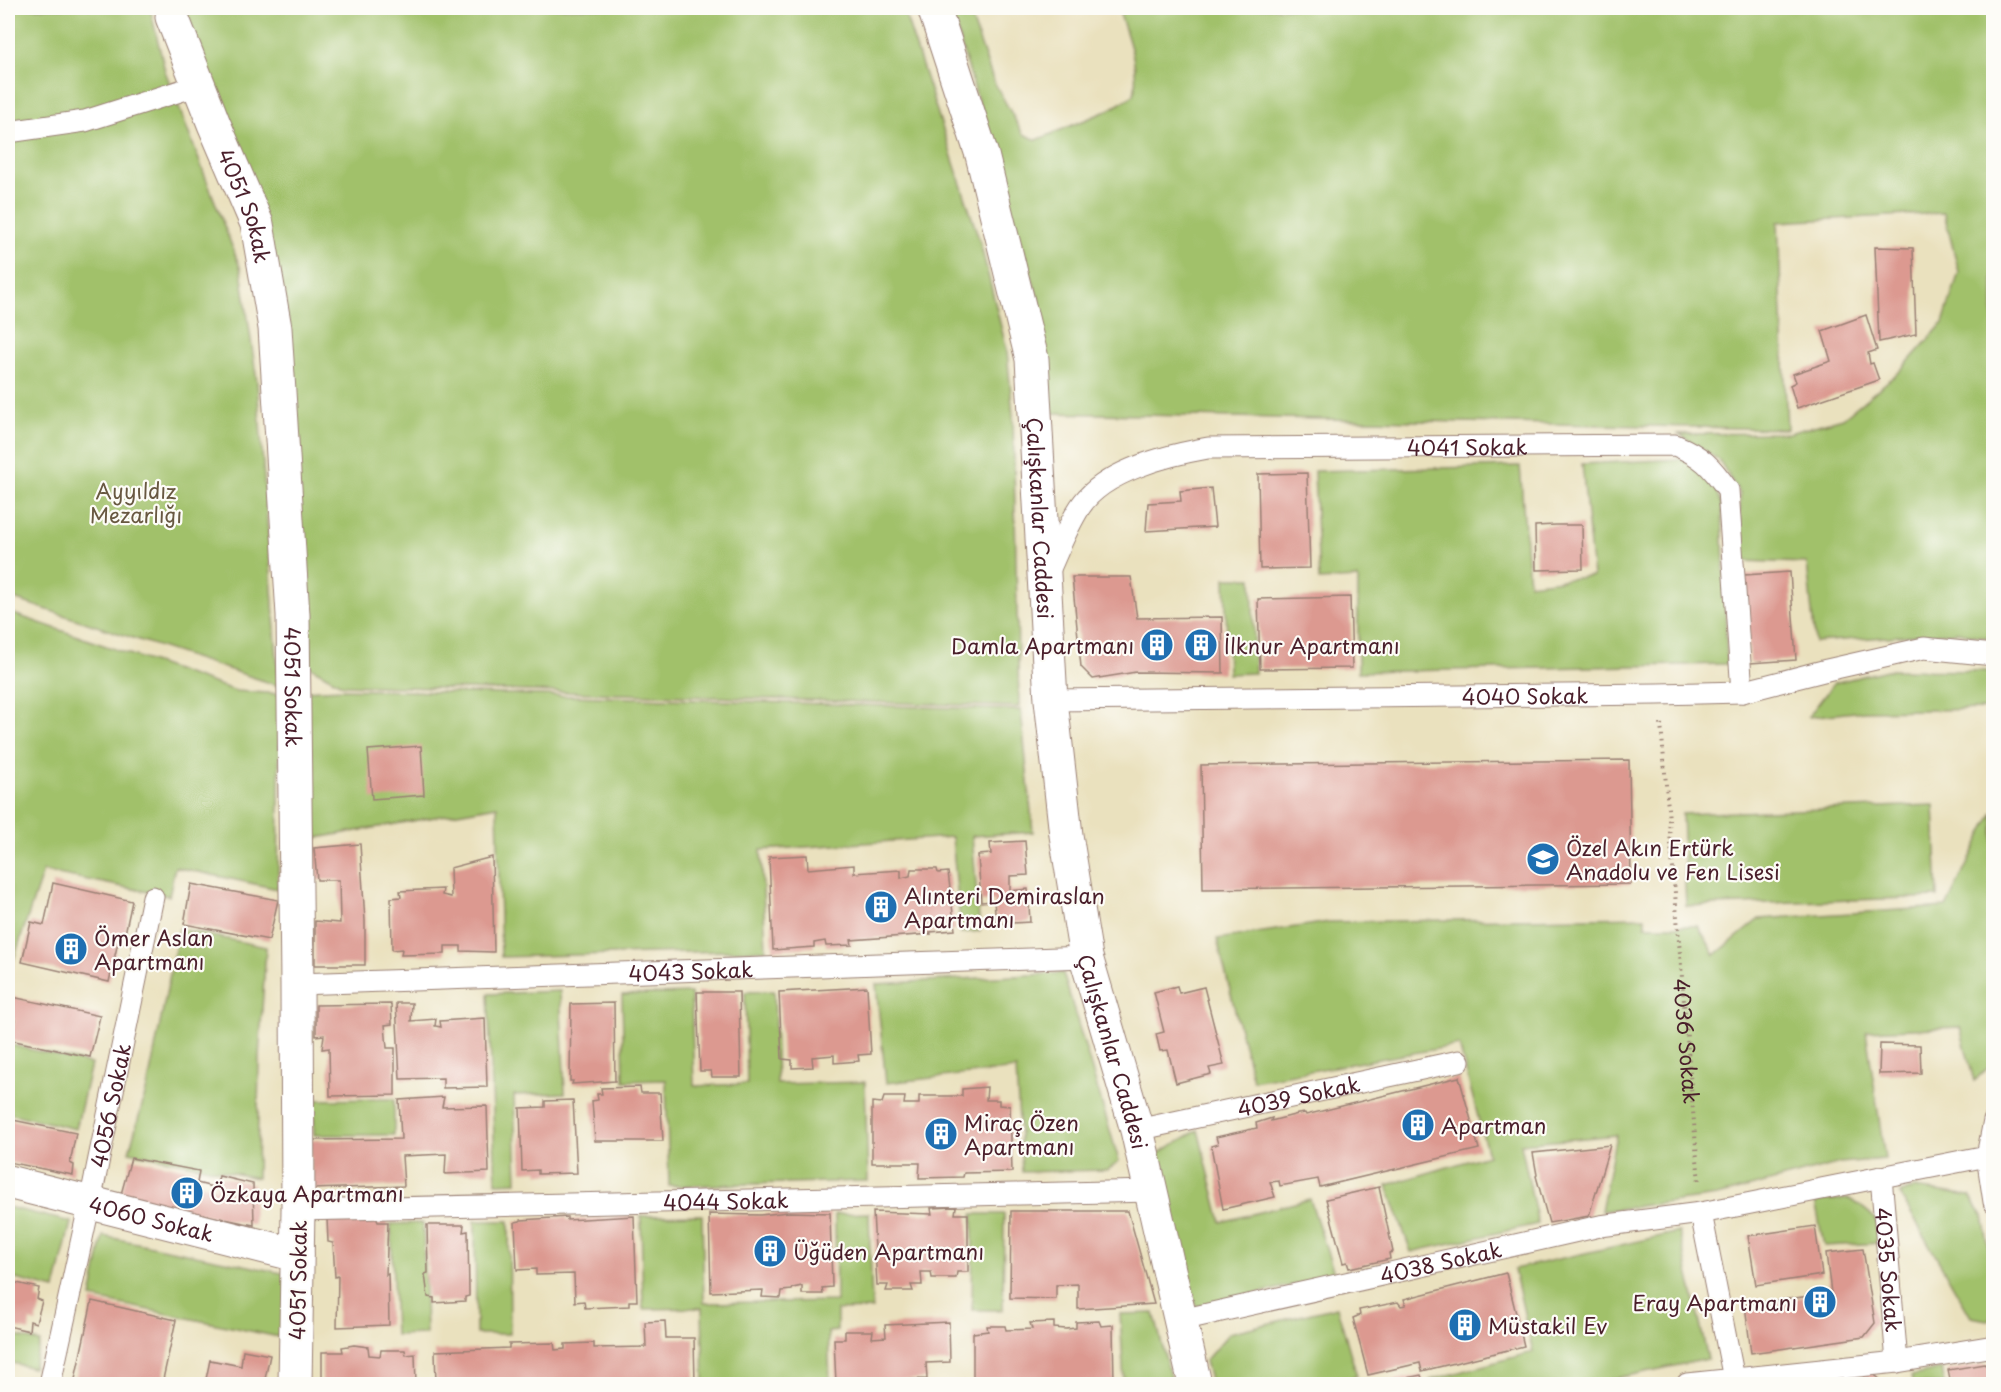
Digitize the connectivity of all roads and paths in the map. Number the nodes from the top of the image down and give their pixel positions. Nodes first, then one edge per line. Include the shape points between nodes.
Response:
1 (173, 8) edge
2 (934, 8) edge
3 (199, 86) junction
4 (8, 132) edge
5 (1046, 577) junction
6 (1994, 655) edge
7 (1742, 692) junction
8 (1658, 694) junction
9 (1051, 700) junction
10 (153, 897) dead end
11 (1086, 957) junction
12 (297, 984) junction
13 (1460, 1061) dead end
14 (1994, 1121) edge
15 (1137, 1130) junction
16 (1987, 1156) junction
17 (1881, 1177) junction
18 (8, 1182) edge
19 (1152, 1191) junction
20 (90, 1202) junction
21 (1994, 1202) edge
22 (298, 1210) junction
23 (1701, 1214) junction
24 (297, 1255) junction
25 (1181, 1320) junction
26 (1994, 1346) edge
27 (1897, 1362) junction
28 (1734, 1382) edge
29 (50, 1384) edge
30 (295, 1384) edge
31 (1195, 1384) edge
32 (1687, 1384) edge

1 - 3 street, 4051 Sokak via 172,17
2 - 5 street, Çalışkanlar Caddesi via 981,155 1032,359
3 - 4 lane via 85,121
3 - 12 street, 4051 Sokak via 257,224 275,328 293,615
5 - 7 lane, 4041 Sokak via 1081,504 1128,468 1186,452 1208,448 1675,445 1695,452 1711,465 1728,490
5 - 9 street, Çalışkanlar Caddesi
6 - 7 lane, 4040 Sokak via 1924,648
7 - 8 lane, 4040 Sokak
8 - 9 lane, 4040 Sokak
8 - 23 path, 4036 Sokak
9 - 11 street, Çalışkanlar Caddesi via 1066,834
10 - 20 lane, 4056 Sokak
11 - 12 lane, 4043 Sokak
11 - 15 street, Çalışkanlar Caddesi
12 - 22 street, 4051 Sokak
13 - 15 lane, 4039 Sokak
14 - 16 lane
15 - 19 street, Çalışkanlar Caddesi
16 - 17 lane, 4038 Sokak
16 - 21 lane
17 - 23 lane, 4038 Sokak
17 - 27 lane, 4035 Sokak
18 - 20 street, 4060 Sokak
19 - 22 lane, 4044 Sokak
19 - 25 street, Çalışkanlar Caddesi
20 - 24 street, 4060 Sokak
20 - 29 lane, 4056 Sokak
22 - 24 street, 4051 Sokak
23 - 25 lane, 4038 Sokak via 1600,1226
23 - 28 lane
24 - 30 street, 4051 Sokak
25 - 31 street, Çalışkanlar Caddesi
26 - 27 lane
27 - 28 lane
28 - 32 lane

